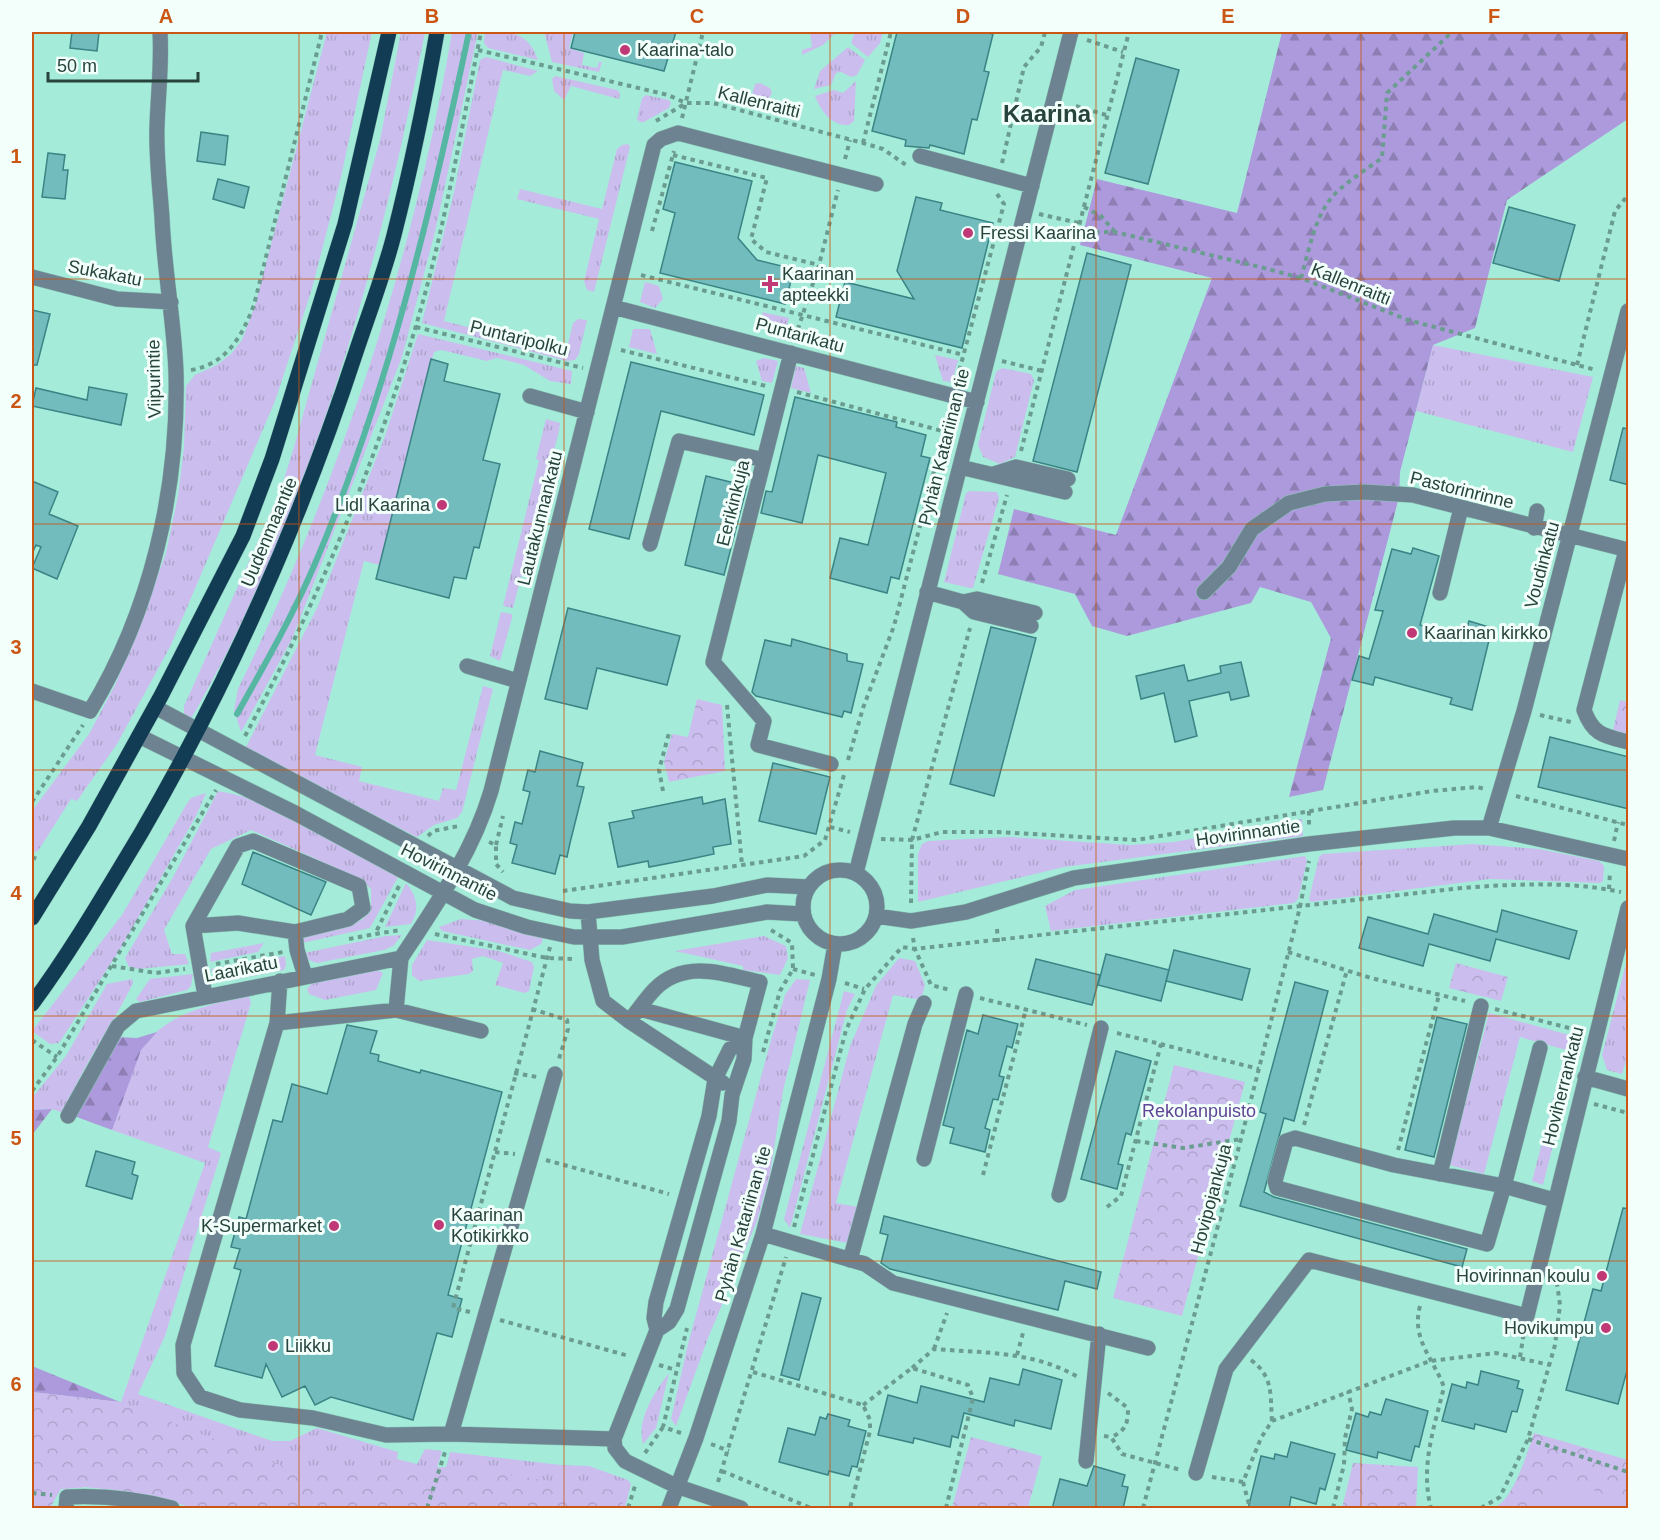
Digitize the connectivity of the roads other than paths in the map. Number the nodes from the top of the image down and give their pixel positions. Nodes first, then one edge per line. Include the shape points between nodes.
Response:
1 (160, 32) edge
2 (389, 32) edge
3 (437, 32) edge
4 (1078, 35) edge
5 (915, 162) road end
6 (876, 184) dead end
7 (1032, 186) junction
8 (32, 277) edge
9 (171, 302) junction
10 (613, 307) junction
11 (1629, 311) edge
12 (791, 353) junction
13 (530, 396) dead end
14 (976, 402) junction
15 (587, 412) junction
16 (764, 460) junction
17 (960, 467) junction
18 (1066, 486) dead end
19 (1461, 508) junction
20 (1537, 511) dead end
21 (1534, 528) junction
22 (1570, 537) junction
23 (650, 544) dead end
24 (1627, 550) edge
25 (927, 592) junction
26 (1203, 592) dead end
27 (1440, 593) dead end
28 (1033, 620) dead end
29 (467, 666) dead end
30 (518, 681) junction
31 (32, 691) edge
32 (155, 707) junction
33 (198, 730) junction
34 (139, 736) junction
35 (1629, 742) edge
36 (183, 759) junction
37 (831, 764) dead end
38 (1489, 828) junction
39 (1629, 859) edge
40 (457, 869) junction
41 (855, 873) junction
42 (809, 886) junction
43 (443, 893) junction
44 (1629, 908) edge
45 (588, 912) junction
46 (803, 914) junction
47 (876, 916) junction
48 (32, 918) edge
49 (193, 926) junction
50 (295, 932) junction
51 (590, 938) junction
52 (835, 944) junction
53 (401, 958) junction
54 (305, 976) junction
55 (280, 981) junction
56 (966, 994) road end
57 (205, 996) junction
58 (924, 1003) dead end
59 (32, 1004) edge
60 (1481, 1006) road end
61 (640, 1009) junction
62 (396, 1010) junction
63 (629, 1021) junction
64 (277, 1023) junction
65 (1101, 1028) road end
66 (481, 1031) dead end
67 (744, 1038) junction
68 (1540, 1048) dead end
69 (555, 1074) road end
70 (1586, 1077) junction
71 (715, 1079) junction
72 (1629, 1089) edge
73 (732, 1095) junction
74 (68, 1116) dead end
75 (924, 1159) dead end
76 (1440, 1174) junction
77 (1504, 1186) junction
78 (1059, 1195) dead end
79 (1554, 1200) junction
80 (763, 1234) junction
81 (850, 1260) junction
82 (657, 1330) junction
83 (1099, 1334) junction
84 (1149, 1348) dead end
85 (451, 1434) junction
86 (614, 1439) junction
87 (1086, 1461) dead end
88 (1196, 1473) road end
89 (676, 1486) junction
90 (66, 1503) edge
91 (172, 1509) edge
92 (669, 1509) edge
93 (741, 1509) edge

1 - 9 street, Viipurintie via 157,128 162,232
2 - 32 main road, Uudenmaantie via 345,224 272,459 243,536
3 - 33 main road, Uudenmaantie via 394,238 338,406 285,548
4 - 7 street, Pyhän Katariinan tie
5 - 7 street
6 - 10 street, Lautakunnankatu via 678,133 661,139 654,145
7 - 14 street, Pyhän Katariinan tie
8 - 9 street, Sukakatu via 117,299
9 - 31 street, Viipurintie via 175,440 151,574 113,674 90,711
10 - 12 street, Puntarikatu
10 - 15 street, Lautakunnankatu
11 - 22 street, Voudinkatu
12 - 14 street, Puntarikatu
12 - 16 street, Eerikinkuja
13 - 15 street
14 - 17 street, Pyhän Katariinan tie
15 - 30 street, Lautakunnankatu
16 - 23 street via 679,441
16 - 37 street, Eerikinkuja via 713,662 764,721 758,745
17 - 18 street via 994,474 1016,467
17 - 25 street, Pyhän Katariinan tie
19 - 21 street, Pastorinrinne
19 - 26 street, Pastorinrinne via 1413,495 1364,492 1325,494 1289,504 1252,529 1229,567
19 - 27 street
20 - 21 street
21 - 22 street, Pastorinrinne
22 - 24 street, Pastorinrinne
22 - 38 street, Voudinkatu
24 - 35 street via 1584,710 1589,726 1603,735
25 - 28 street via 963,602 974,612
25 - 41 street, Pyhän Katariinan tie
29 - 30 street
30 - 40 street, Lautakunnankatu via 491,791 475,836
32 - 33 street, Hovirinnantie
32 - 34 main road, Uudenmaantie
33 - 36 main road, Uudenmaantie
33 - 40 street, Hovirinnantie
34 - 36 street, Hovirinnantie
34 - 48 main road, Uudenmaantie
36 - 43 street, Hovirinnantie via 295,813
36 - 59 main road, Uudenmaantie via 111,884
38 - 39 street, Hovirinnantie
38 - 47 street, Hovirinnantie via 1454,828 1298,845 1074,878 966,912 911,921
40 - 43 street, Lautakunnankatu
40 - 45 street, Hovirinnantie via 513,898
41 - 42 street via 830,871
41 - 47 street via 873,891
42 - 45 street, Hovirinnantie via 767,885
42 - 46 street
43 - 51 street, Hovirinnantie via 498,919
43 - 53 street
44 - 70 street, Hoviherrankatu
45 - 51 street
46 - 51 street, Hovirinnantie via 767,912 622,937
46 - 52 street via 815,934
47 - 52 street via 861,938 849,944
49 - 50 street via 238,923
49 - 50 street via 238,846 253,842 359,886 363,908 348,919
49 - 57 street
50 - 54 street
51 - 63 street via 603,1001
52 - 80 street, Pyhän Katariinan tie
53 - 54 street, Laarikatu
53 - 62 street
54 - 55 street, Laarikatu
55 - 57 street, Laarikatu
55 - 64 street
56 - 75 street
57 - 74 street, Laarikatu via 136,1011 118,1026
58 - 81 street
60 - 76 street
61 - 63 street
61 - 67 street
61 - 67 street via 657,987 684,972 708,970 760,982
62 - 64 street
62 - 66 street
63 - 71 street
64 - 85 street via 183,1345 184,1373 200,1397 240,1410 313,1418 386,1436
65 - 78 street
67 - 71 street via 730,1049
67 - 73 street via 744,1059
68 - 77 street
69 - 85 street
70 - 72 street
70 - 79 street, Hoviherrankatu
71 - 73 street via 729,1087
71 - 82 street via 709,1116 656,1302
73 - 82 street via 729,1121 677,1309 669,1322
76 - 77 street
76 - 77 street via 1300,1140 1286,1140 1275,1181 1277,1188 1487,1244
77 - 79 street
79 - 88 street, Hoviherrankatu via 1527,1317 1310,1260 1226,1369
80 - 81 street
80 - 89 street, Pyhän Katariinan tie via 696,1438
81 - 83 street via 865,1264 893,1283
82 - 86 street
83 - 84 street
83 - 87 street
85 - 86 street
86 - 89 street via 615,1448 625,1461
89 - 92 street, Pyhän Katariinan tie
89 - 93 street
90 - 91 street via 92,1496 124,1498

